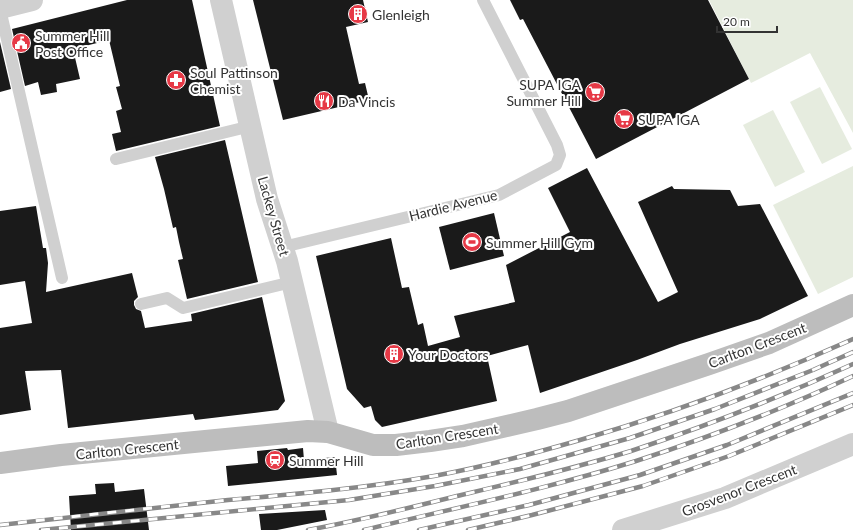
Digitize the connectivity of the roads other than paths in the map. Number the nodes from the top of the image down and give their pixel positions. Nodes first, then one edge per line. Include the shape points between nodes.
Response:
1 (32, 0) edge
2 (221, 0) edge
3 (483, 0) edge
4 (0, 8) edge
5 (250, 126) junction
6 (116, 158) dead end
7 (283, 247) junction
8 (62, 278) dead end
9 (292, 282) junction
10 (141, 304) dead end
11 (853, 305) edge
12 (328, 432) junction
13 (853, 444) edge
14 (0, 463) edge
15 (623, 530) edge

1 - 4 street
2 - 5 street, Lackey Street
3 - 7 lane, Hardie Avenue via 557,144 560,155 556,165 499,195
4 - 8 lane
5 - 6 lane
5 - 7 street, Lackey Street via 267,199
7 - 9 street, Lackey Street
9 - 10 lane via 183,308 167,298
9 - 12 street, Lackey Street
11 - 12 main road, Carlton Crescent via 754,348 568,411 537,419 464,436 396,445 373,445
12 - 14 main road, Carlton Crescent via 289,433
13 - 15 street, Grosvenor Crescent via 725,498

